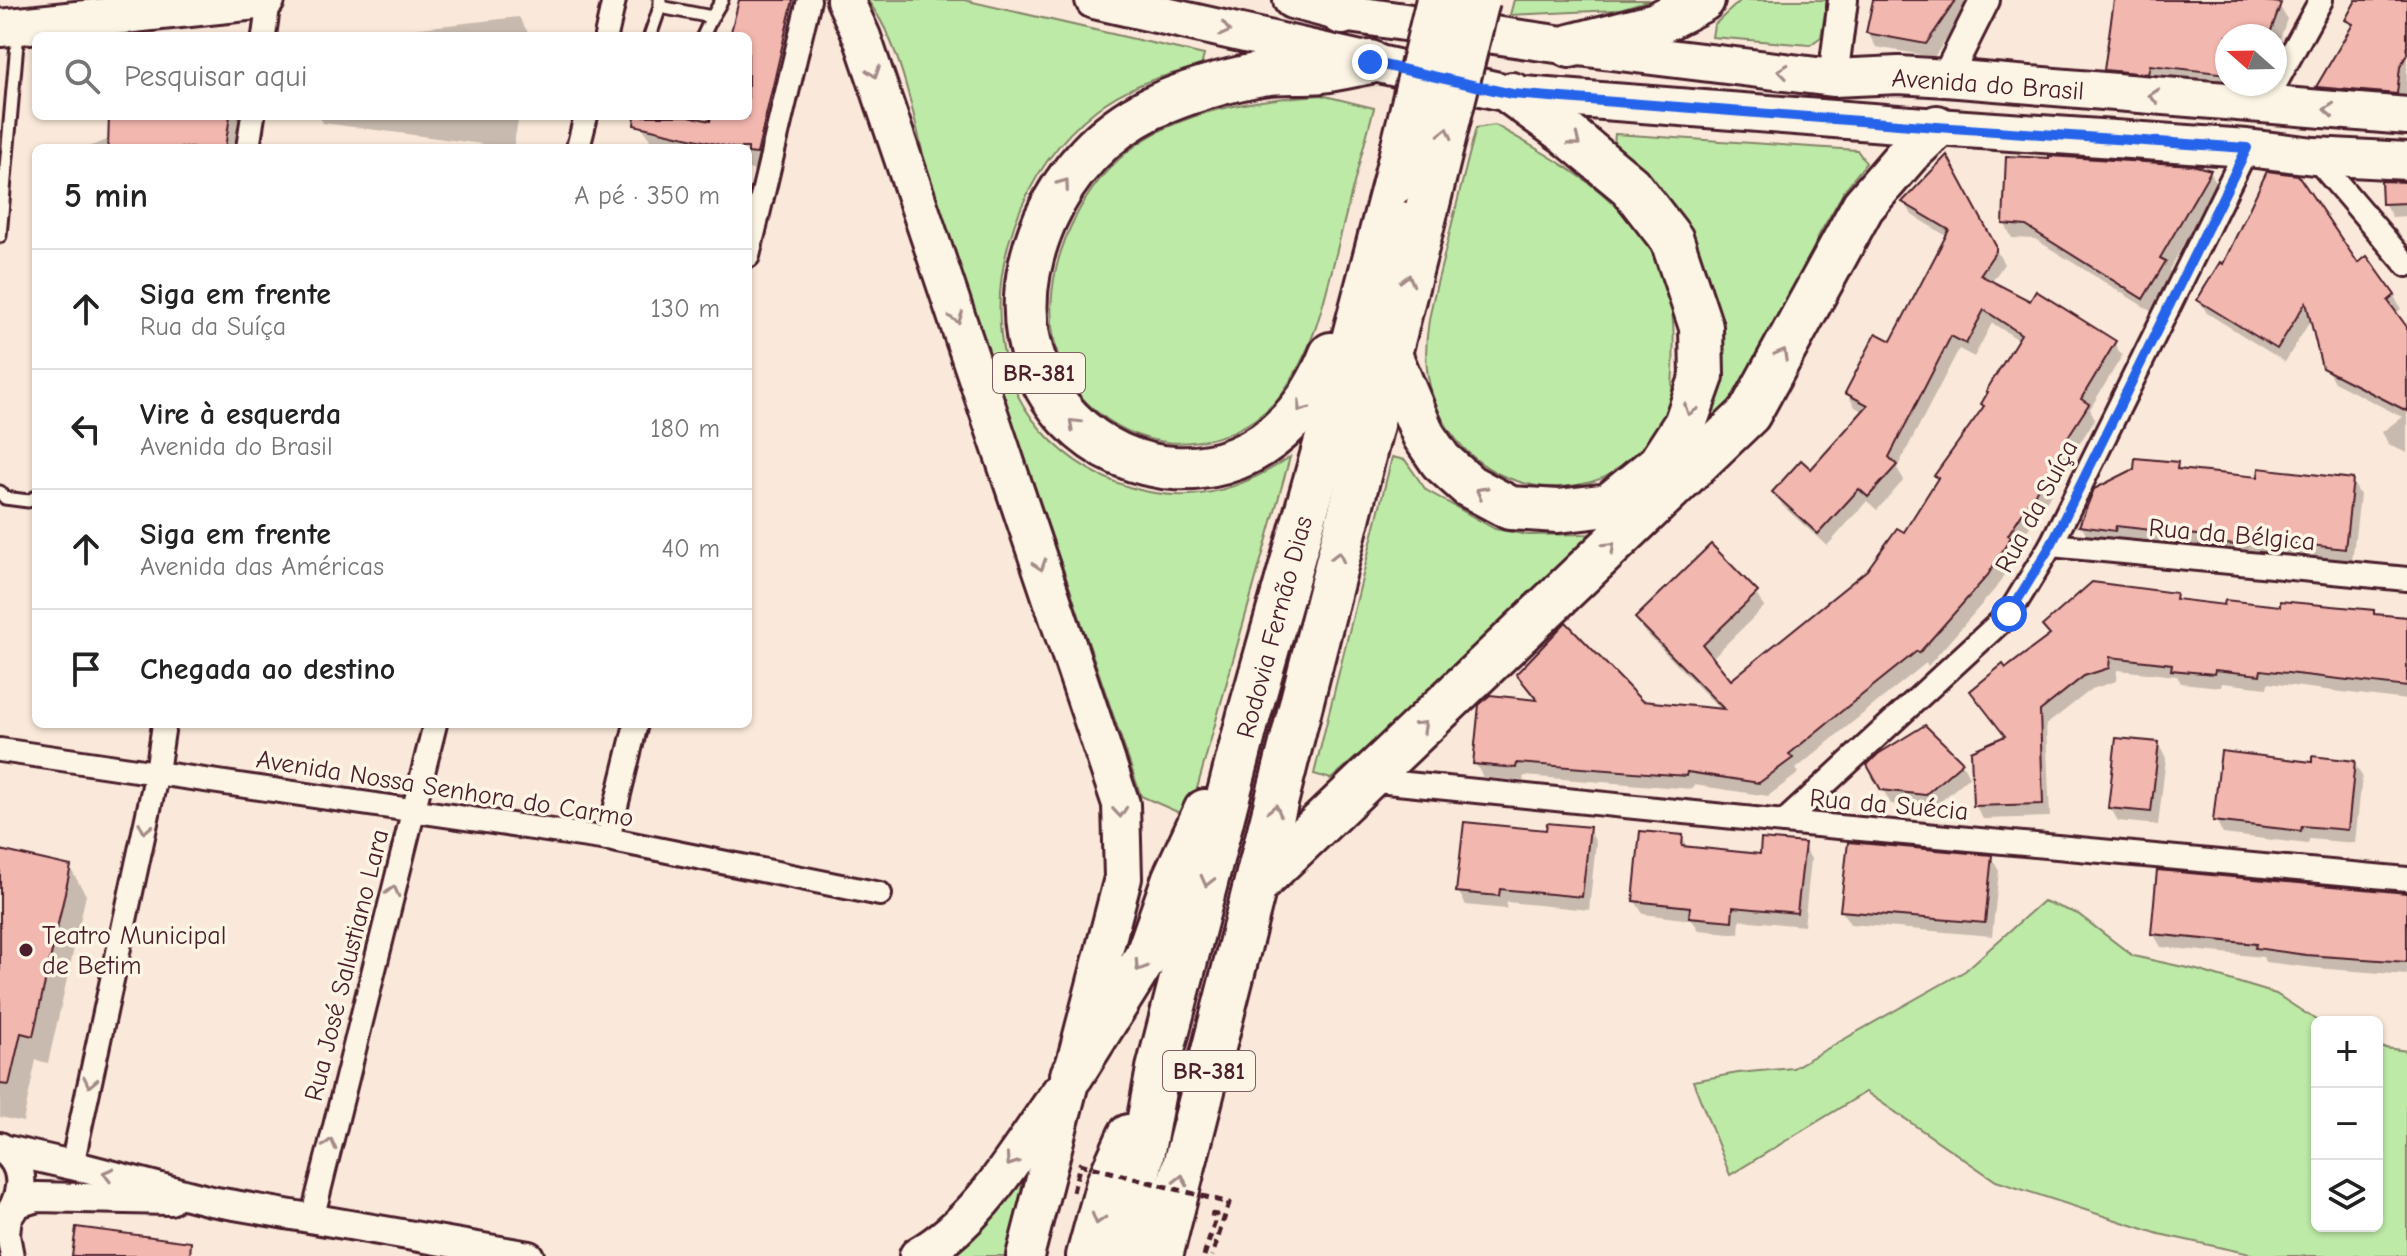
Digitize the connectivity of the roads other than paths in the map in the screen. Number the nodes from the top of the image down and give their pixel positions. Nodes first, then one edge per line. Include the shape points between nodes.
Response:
1 (268, 0) edge
2 (614, 0) edge
3 (722, 0) edge
4 (809, 0) edge
5 (845, 0) edge
6 (1094, 0) edge
7 (1292, 0) edge
8 (1438, 0) edge
9 (1478, 0) edge
10 (1703, 0) edge
11 (1843, 0) edge
12 (1985, 0) edge
13 (2321, 0) edge
14 (660, 4) edge
15 (1332, 6) edge
16 (712, 17) junction
17 (9, 28) edge
18 (264, 32) edge
19 (607, 32) edge
20 (651, 32) edge
21 (705, 32) edge
22 (1570, 46) junction
23 (1370, 62) junction
24 (1833, 78) junction
25 (1946, 78) junction
26 (1512, 94) junction
27 (2263, 106) junction
28 (2407, 116) edge
29 (252, 120) edge
30 (585, 120) edge
31 (1937, 127) junction
32 (249, 144) edge
33 (579, 144) edge
34 (2247, 148) junction
35 (2314, 156) junction
36 (2407, 161) edge
37 (1403, 200) junction
38 (0, 236) edge
39 (752, 239) edge
40 (2407, 265) edge
41 (1389, 352) junction
42 (0, 492) edge
43 (32, 499) edge
44 (2051, 545) junction
45 (2407, 579) edge
46 (1249, 715) junction
47 (163, 728) edge
48 (434, 728) edge
49 (635, 728) edge
50 (0, 750) edge
51 (157, 772) junction
52 (1366, 780) junction
53 (413, 811) junction
54 (1784, 822) junction
55 (608, 839) junction
56 (2407, 879) edge
57 (1256, 885) junction
58 (880, 894) dead end
59 (1158, 1069) junction
60 (1072, 1075) junction
61 (3, 1149) edge
62 (72, 1165) junction
63 (211, 1201) junction
64 (9, 1214) edge
65 (312, 1219) junction
66 (12, 1256) edge
67 (529, 1256) edge
68 (918, 1256) edge
69 (1025, 1256) edge
70 (1088, 1256) edge
71 (1121, 1256) edge
72 (1161, 1256) edge

1 - 17 main road
1 - 18 street
2 - 19 street
3 - 16 lane
4 - 39 street
5 -> 60 main road via 1121,804 1123,878
6 -> 23 main road, Avenida do Brasil
7 - 15 main road, Avenida do Brasil
8 - 37 highway, Rodovia Fernão Dias / BR-381, bridge
37 -> 9 highway, Rodovia Fernão Dias / BR-381, bridge
10 - 22 highway via 1656,24
11 - 24 street
12 - 25 street
13 - 27 street
14 - 16 lane
14 - 20 lane
15 - 22 main road, Avenida do Brasil
16 - 21 lane
17 - 38 lane
24 -> 22 main road, Avenida do Brasil
23 - 26 main road, Avenida do Brasil
37 -> 23 highway, BR-381 via 1304,406 1253,450 1188,468 1121,457 1066,418 1046,390 1027,325 1028,281 1055,197 1081,161 1113,130 1151,108 1206,87 1263,74
24 - 25 main road, Avenida do Brasil
27 -> 25 main road, Avenida do Brasil
26 - 31 main road, Avenida do Brasil
26 -> 41 highway via 1630,186 1672,240 1701,327 1702,376 1685,424 1659,464 1609,505 1558,511 1510,508 1469,486 1441,461 1424,436
28 -> 27 main road, Avenida do Brasil
29 - 32 street
30 - 33 street
31 - 34 main road, Avenida do Brasil
52 -> 31 highway via 1749,414 1863,206
34 - 35 main road, Avenida do Brasil
34 - 44 street, Rua da Suíça
35 - 36 main road, Avenida do Brasil
35 - 40 street
41 -> 37 highway, Rodovia Fernão Dias / BR-381
37 - 46 highway, Rodovia Fernão Dias / BR-381
57 -> 41 highway, Rodovia Fernão Dias / BR-381
42 - 43 lane via 5,498
44 - 45 street, Rua da Bélgica
44 - 54 street, Rua da Suíça via 2009,614
46 -> 59 highway, Rodovia Fernão Dias / BR-381
46 -> 60 highway via 1174,878 1147,955
47 - 51 street
48 - 53 street, Rua José Salustiano Lara
49 - 55 street
50 - 51 street, Avenida Nossa Senhora do Carmo
51 - 53 street, Avenida Nossa Senhora do Carmo
51 -> 62 street
52 - 54 street, Rua da Suécia
52 - 57 highway
53 - 55 street, Avenida Nossa Senhora do Carmo
65 -> 53 street, Rua José Salustiano Lara
54 - 56 street, Rua da Suécia
55 - 58 street, Avenida Nossa Senhora do Carmo
72 -> 57 highway, Rodovia Fernão Dias / BR-381
59 -> 70 highway via 1108,1183
59 - 71 highway, Rodovia Fernão Dias / BR-381
60 -> 68 main road via 982,1203 957,1229
60 - 69 main road
61 - 62 street
61 - 64 street via 19,1170 21,1183
63 -> 62 street
63 - 64 street via 37,1197
63 - 65 street
64 - 66 street
65 - 67 street

